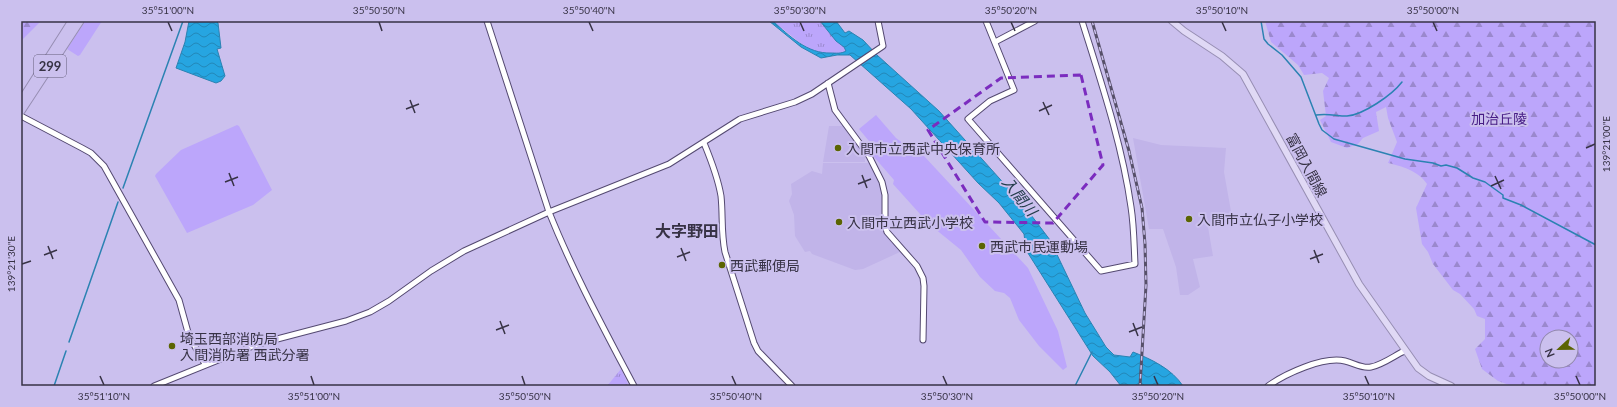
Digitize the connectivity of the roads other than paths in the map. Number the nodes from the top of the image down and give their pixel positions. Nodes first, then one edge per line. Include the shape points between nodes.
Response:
1 (72, 21) edge
2 (80, 21) edge
3 (487, 21) edge
4 (878, 21) edge
5 (986, 21) edge
6 (1035, 21) edge
7 (1082, 21) edge
8 (1172, 21) edge
9 (995, 42) junction
10 (829, 82) junction
11 (21, 101) edge
12 (21, 111) edge
13 (23, 118) edge
14 (704, 143) junction
15 (549, 212) junction
16 (923, 340) dead end
17 (1404, 351) junction
18 (206, 364) junction
19 (154, 386) edge
20 (634, 386) edge
21 (792, 386) edge
22 (1268, 386) edge
23 (1451, 386) edge

1 - 11 highway, 299
2 - 12 highway, 299
3 - 15 street
4 - 10 street via 883,46
5 - 9 street
6 - 9 street
7 - 9 street via 1124,171 1131,206 1135,264 1101,271 968,119 990,101 1014,90
8 - 17 main road, 富岡入間線 via 1222,56 1242,74 1355,278
10 - 14 street via 800,100 740,119
10 - 16 street via 835,110 870,156 880,178 885,193 887,232 920,271 924,286
13 - 18 street via 91,153 104,166 179,300 189,336
14 - 15 street via 663,167
14 - 21 street via 719,184 725,252 754,343 758,351
15 - 18 street via 451,258 370,312 346,321 258,344
15 - 20 street via 576,276
17 - 22 street via 1371,367 1340,360 1300,369
17 - 23 main road, 富岡入間線 via 1423,373
18 - 19 street

